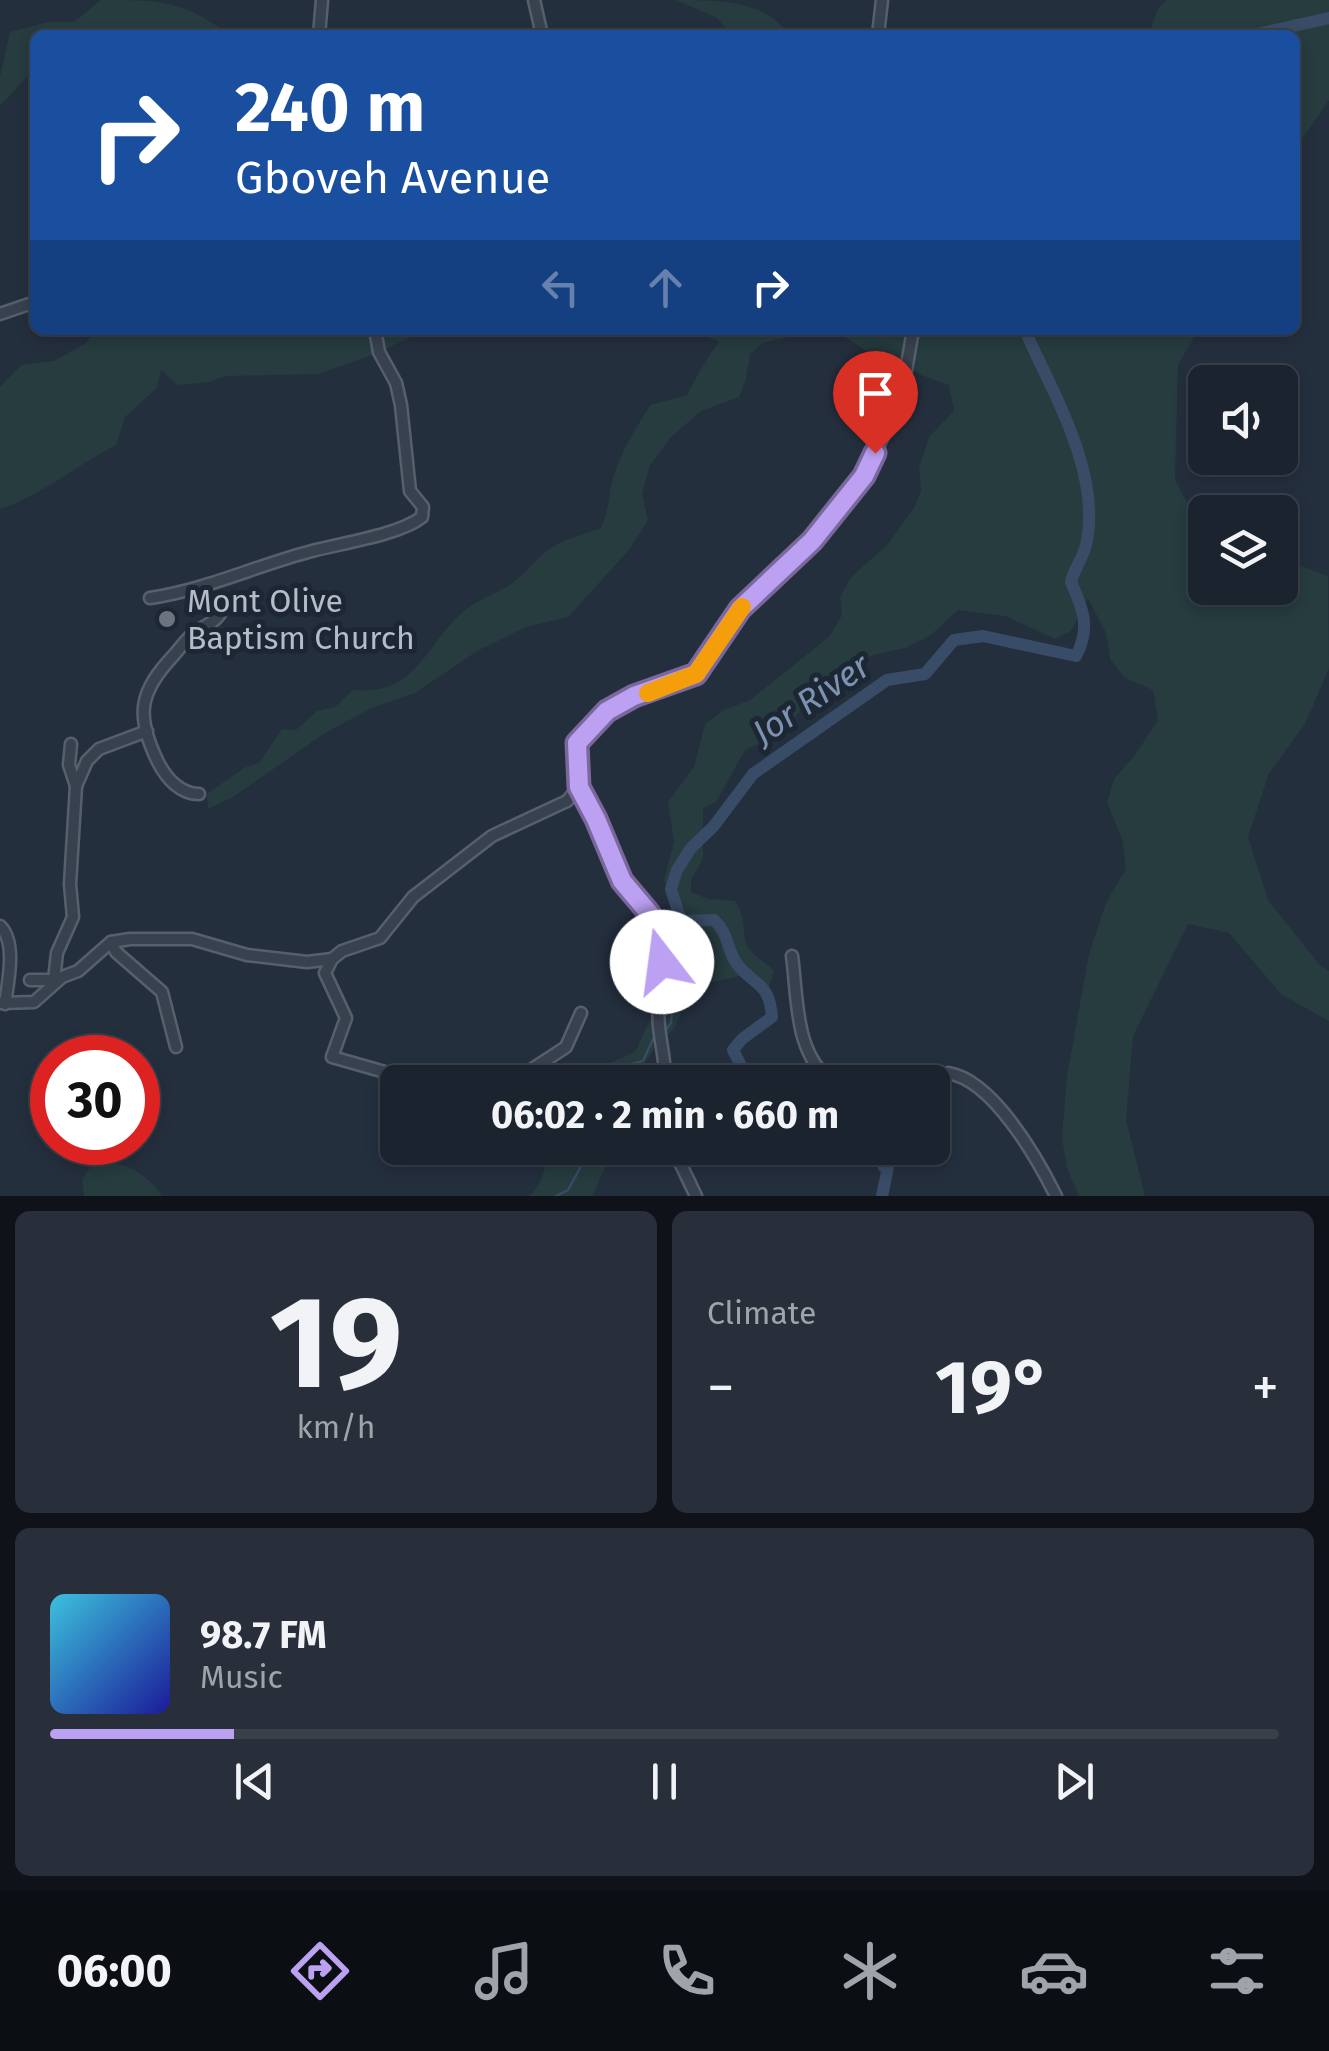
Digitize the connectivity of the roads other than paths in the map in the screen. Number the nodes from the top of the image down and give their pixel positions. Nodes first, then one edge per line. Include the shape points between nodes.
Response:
1 (322, 0) edge
2 (534, 0) edge
3 (882, 0) edge
4 (320, 30) edge
5 (541, 30) edge
6 (879, 30) edge
7 (30, 304) edge
8 (0, 314) edge
9 (376, 335) edge
10 (912, 335) edge
11 (150, 598) dead end
12 (220, 614) dead end
13 (147, 730) junction
14 (70, 744) dead end
15 (76, 786) junction
16 (579, 787) junction
17 (199, 794) dead end
18 (0, 926) edge
19 (112, 942) junction
20 (792, 956) dead end
21 (332, 959) junction
22 (58, 978) junction
23 (30, 980) dead end
24 (3, 1004) edge
25 (582, 1013) dead end
26 (176, 1047) dead end
27 (538, 1065) edge
28 (662, 1065) edge
29 (814, 1065) edge
30 (380, 1071) edge
31 (950, 1074) edge
32 (681, 1165) edge
33 (696, 1196) edge
34 (1056, 1196) edge

1 - 4 street
2 - 5 street
3 - 6 street
7 - 8 street
9 - 11 street via 396,383 410,492 424,513 416,522
10 - 16 street via 904,382 864,476 812,541 740,609 696,674 607,711 577,743
12 - 13 street via 195,632 146,689
13 - 15 street via 99,749
13 - 17 street via 168,776 187,794
14 - 15 street
15 - 22 street via 74,918 57,952
16 - 21 street via 468,854 413,897 380,938
16 - 28 street via 622,881 658,930 666,980 656,1024
18 - 24 street via 8,934 9,953
19 - 21 street via 192,939 247,955
19 - 22 street via 78,971
19 - 26 street via 162,992
20 - 29 street via 806,1052
21 - 30 street via 325,973 346,1018 332,1057
22 - 23 street
22 - 24 street via 34,1002
25 - 27 street via 566,1047
31 - 34 street via 1006,1115
32 - 33 street

